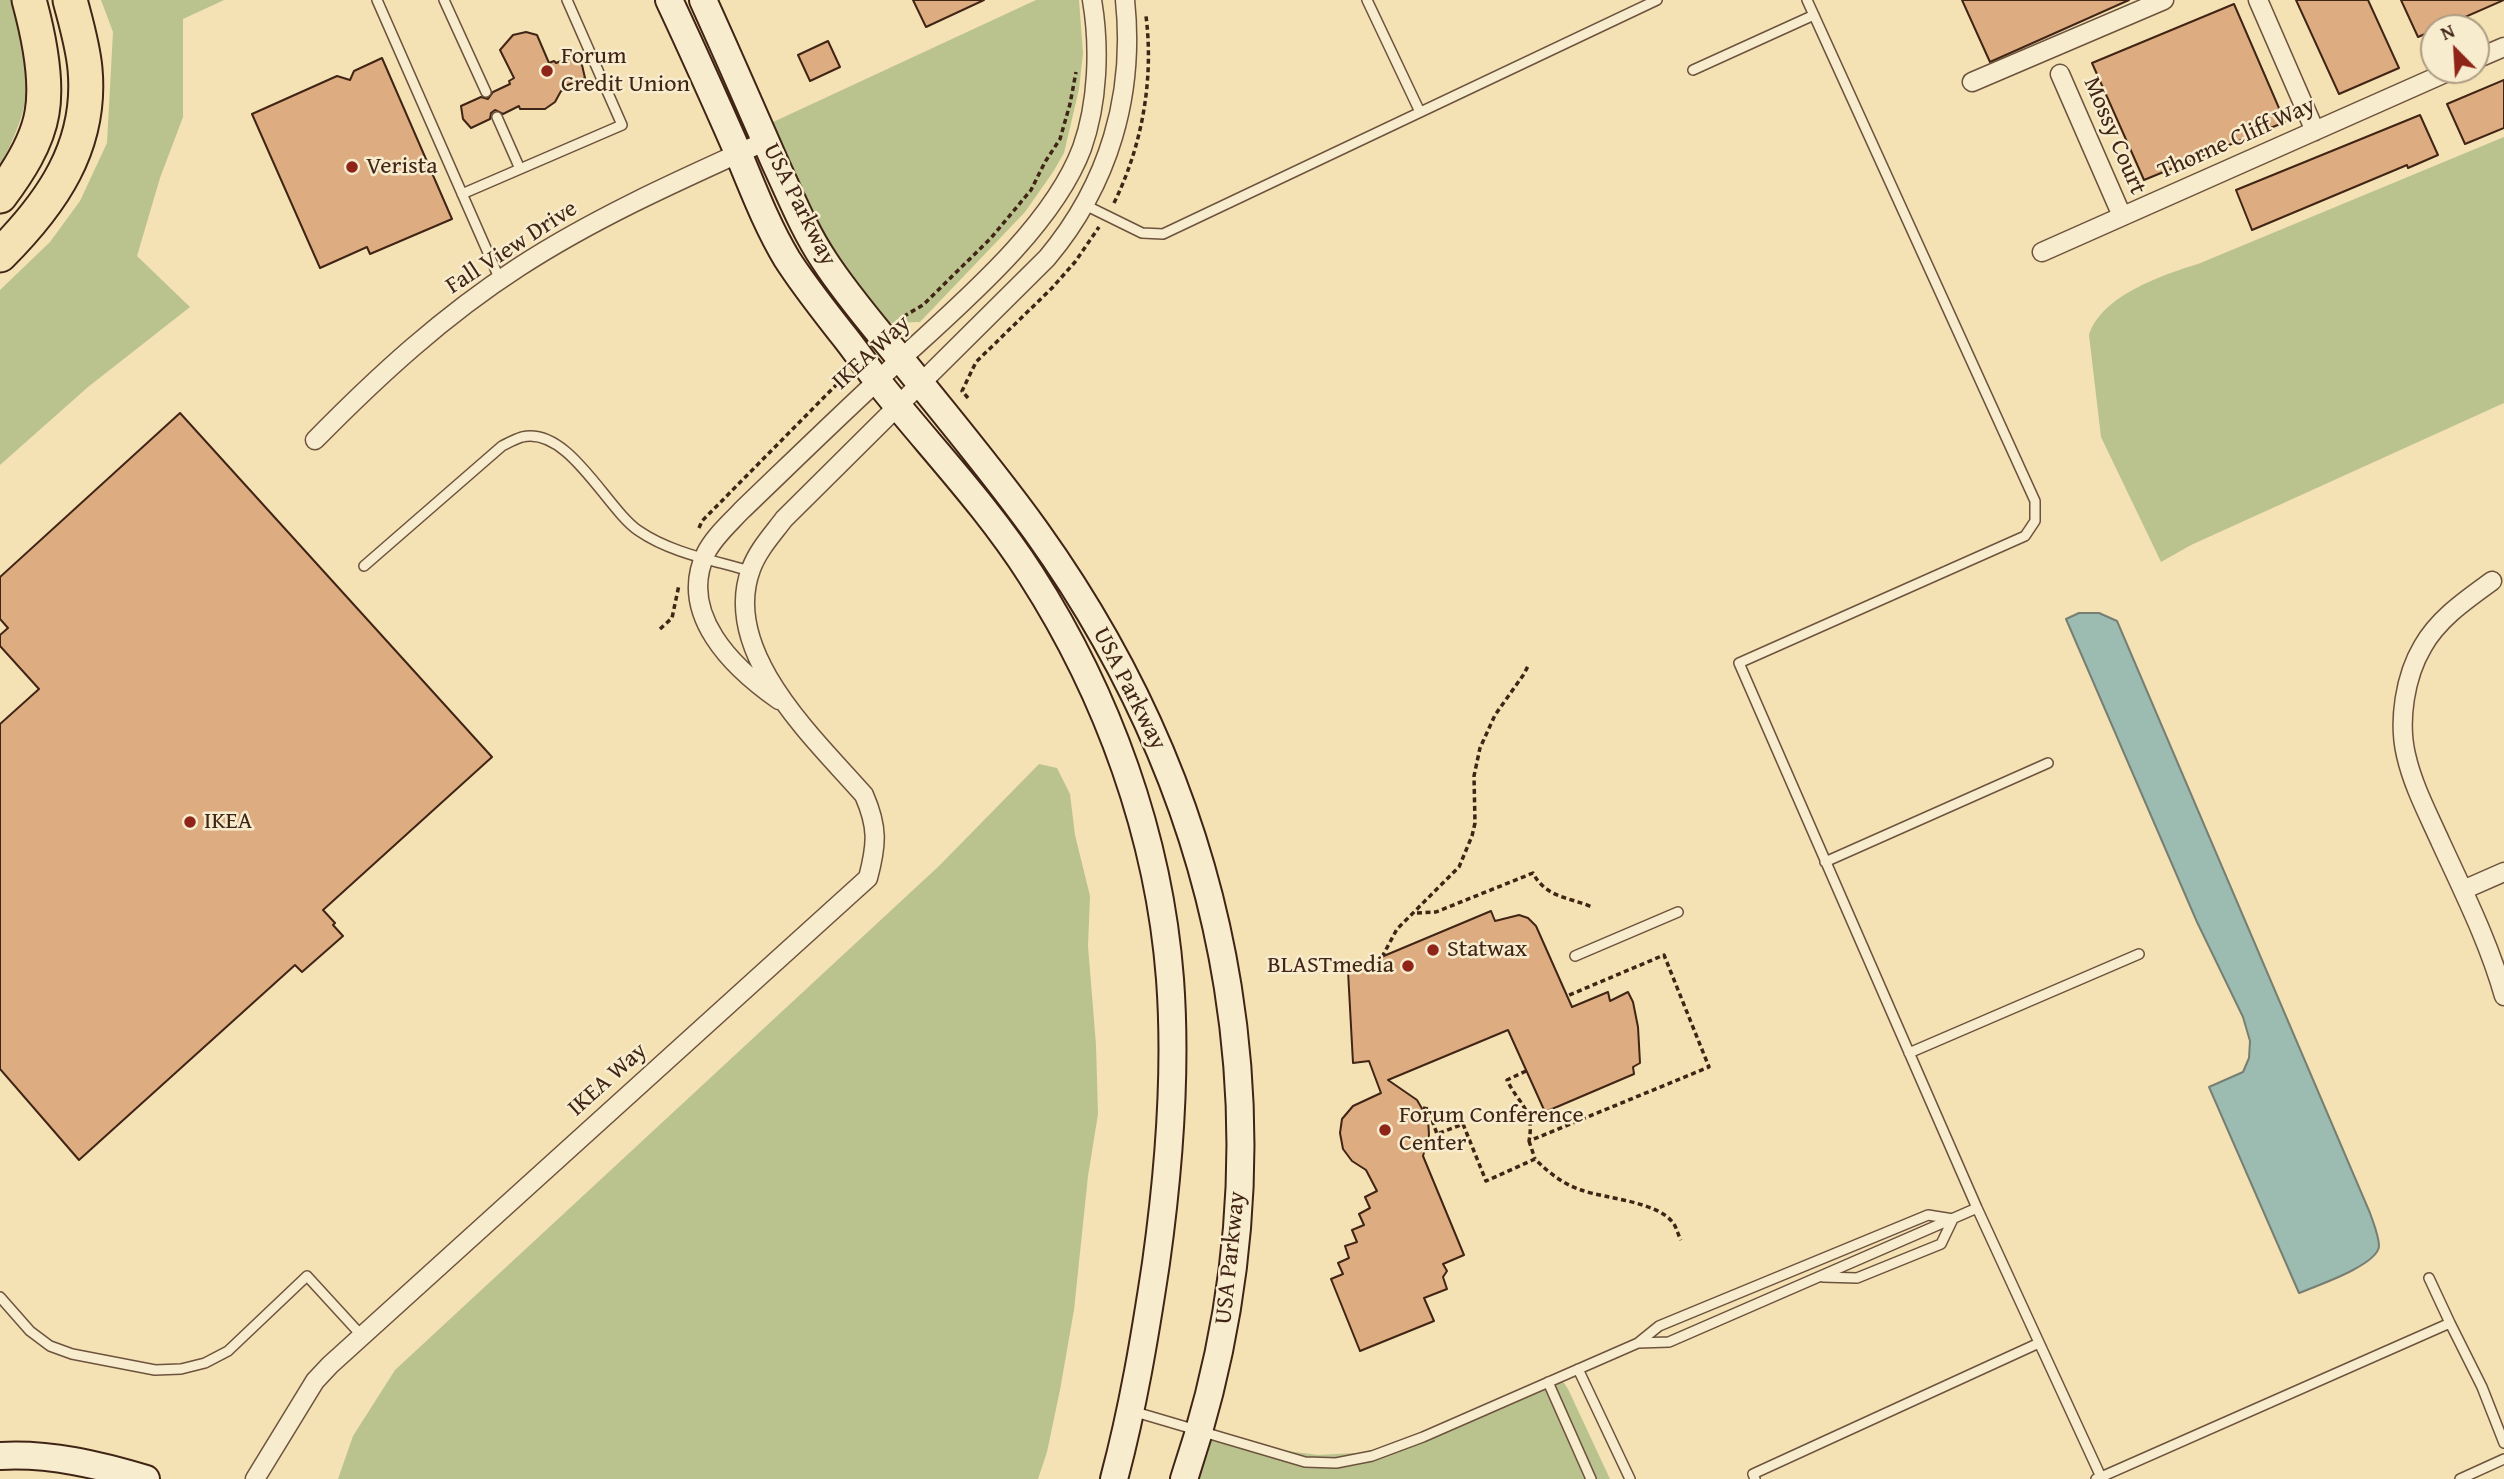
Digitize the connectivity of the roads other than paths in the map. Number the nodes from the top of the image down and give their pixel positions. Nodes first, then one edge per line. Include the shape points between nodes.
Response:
1 (29, 0) edge
2 (70, 0) edge
3 (377, 0) edge
4 (444, 0) edge
5 (567, 0) edge
6 (669, 0) edge
7 (703, 0) edge
8 (1092, 0) edge
9 (1125, 0) edge
10 (1367, 0) edge
11 (1657, 0) edge
12 (1807, 0) edge
13 (2164, 0) edge
14 (2258, 0) edge
15 (2123, 8) edge
16 (1814, 15) junction
17 (1693, 70) dead end
18 (2060, 74) dead end
19 (1972, 82) dead end
20 (2421, 84) edge
21 (486, 92) dead end
22 (1420, 112) junction
23 (497, 117) dead end
24 (2315, 131) junction
25 (766, 141) junction
26 (738, 154) junction
27 (520, 169) junction
28 (462, 194) junction
29 (0, 195) edge
30 (1085, 205) junction
31 (2122, 216) junction
32 (2042, 252) dead end
33 (0, 255) edge
34 (500, 280) junction
35 (901, 359) junction
36 (877, 381) junction
37 (922, 385) junction
38 (899, 407) junction
39 (315, 440) dead end
40 (704, 558) junction
41 (364, 566) dead end
42 (750, 571) junction
43 (2492, 581) dead end
44 (785, 705) junction
45 (2048, 762) dead end
46 (1825, 862) junction
47 (2504, 872) edge
48 (2463, 890) junction
49 (1678, 912) dead end
50 (2139, 954) dead end
51 (1575, 956) dead end
52 (2504, 996) edge
53 (1909, 1053) junction
54 (1977, 1208) junction
55 (1953, 1219) junction
56 (1841, 1251) junction
57 (1847, 1265) junction
58 (1820, 1276) junction
59 (2429, 1278) dead end
60 (0, 1297) edge
61 (2450, 1324) junction
62 (362, 1336) junction
63 (1638, 1343) junction
64 (2039, 1343) junction
65 (1578, 1369) junction
66 (1548, 1382) junction
67 (1130, 1411) junction
68 (1199, 1430) junction
69 (2504, 1443) edge
70 (0, 1455) edge
71 (2504, 1459) edge
72 (2099, 1478) edge
73 (146, 1479) edge
74 (255, 1479) edge
75 (1114, 1479) edge
76 (1184, 1479) edge
77 (1591, 1479) edge
78 (1630, 1479) edge
79 (1755, 1479) edge
80 (2460, 1479) edge

1 - 29 highway via 41,61 42,112 32,144
2 - 33 highway via 85,72 77,142 50,198
3 - 28 lane
4 - 21 lane
5 - 27 lane via 622,125
6 - 26 street, USA Parkway
7 - 25 street, USA Parkway
8 - 35 street, IKEA Way via 1096,65 1090,120 1067,178 1032,229
9 - 30 street, IKEA Way via 1127,61 1118,126
10 - 22 lane
11 - 22 lane
12 - 16 lane
13 - 15 street
14 - 24 street
15 - 19 street
16 - 17 lane
16 - 46 lane via 2035,501 2035,521 2025,536 1739,663
18 - 31 street, Mossy Court
20 - 24 street, Thorne Cliff Way
22 - 30 lane via 1163,234 1142,233
23 - 27 lane
24 - 31 street, Thorne Cliff Way
25 - 26 street, Fall View Drive
25 - 35 street, USA Parkway via 823,258
26 - 34 street, Fall View Drive via 617,211
26 - 36 street, USA Parkway via 786,258
27 - 28 lane
28 - 34 lane
30 - 37 street, IKEA Way via 1047,258
31 - 32 street, Thorne Cliff Way
34 - 39 street, Fall View Drive via 427,334
35 - 36 street, IKEA Way
35 - 37 street, USA Parkway
36 - 38 street, USA Parkway
36 - 40 street, IKEA Way via 741,511
37 - 38 street, IKEA Way
37 - 68 street, USA Parkway via 1036,531 1109,644 1167,764 1216,922 1235,1040 1239,1208 1219,1351
38 - 42 street, IKEA Way via 784,519
38 - 67 street, USA Parkway via 965,485 1056,615 1112,731 1149,848 1170,978 1172,1059 1162,1217
40 - 41 lane via 636,529 573,457 539,438 523,437 502,446
40 - 42 lane
40 - 44 street, IKEA Way via 698,574 699,599 718,645 754,682
42 - 44 street, IKEA Way via 748,632 756,656
43 - 48 street via 2458,606 2423,645 2405,702 2405,752 2412,776
44 - 62 street, IKEA Way via 864,794 876,833 868,878
45 - 46 lane
46 - 53 lane
47 - 48 street
48 - 52 street
49 - 51 lane
50 - 53 lane
53 - 54 lane
54 - 55 lane
54 - 64 lane
55 - 56 lane via 1928,1215
55 - 57 lane
55 - 58 lane via 1941,1244 1857,1278
56 - 57 lane
56 - 63 lane via 1659,1326
57 - 58 lane
58 - 63 lane via 1669,1342
59 - 61 lane
60 - 62 lane via 50,1346 155,1370 205,1363 228,1351 307,1276
61 - 69 lane
61 - 72 lane
62 - 74 street, IKEA Way via 315,1381
63 - 65 lane
64 - 72 lane
64 - 79 lane via 1753,1474
65 - 66 lane
65 - 78 lane
66 - 68 lane via 1423,1437 1373,1456 1335,1463 1304,1462
66 - 77 lane
67 - 68 lane
67 - 75 street, USA Parkway
68 - 76 street, USA Parkway
70 - 73 street via 90,1463
71 - 80 lane

